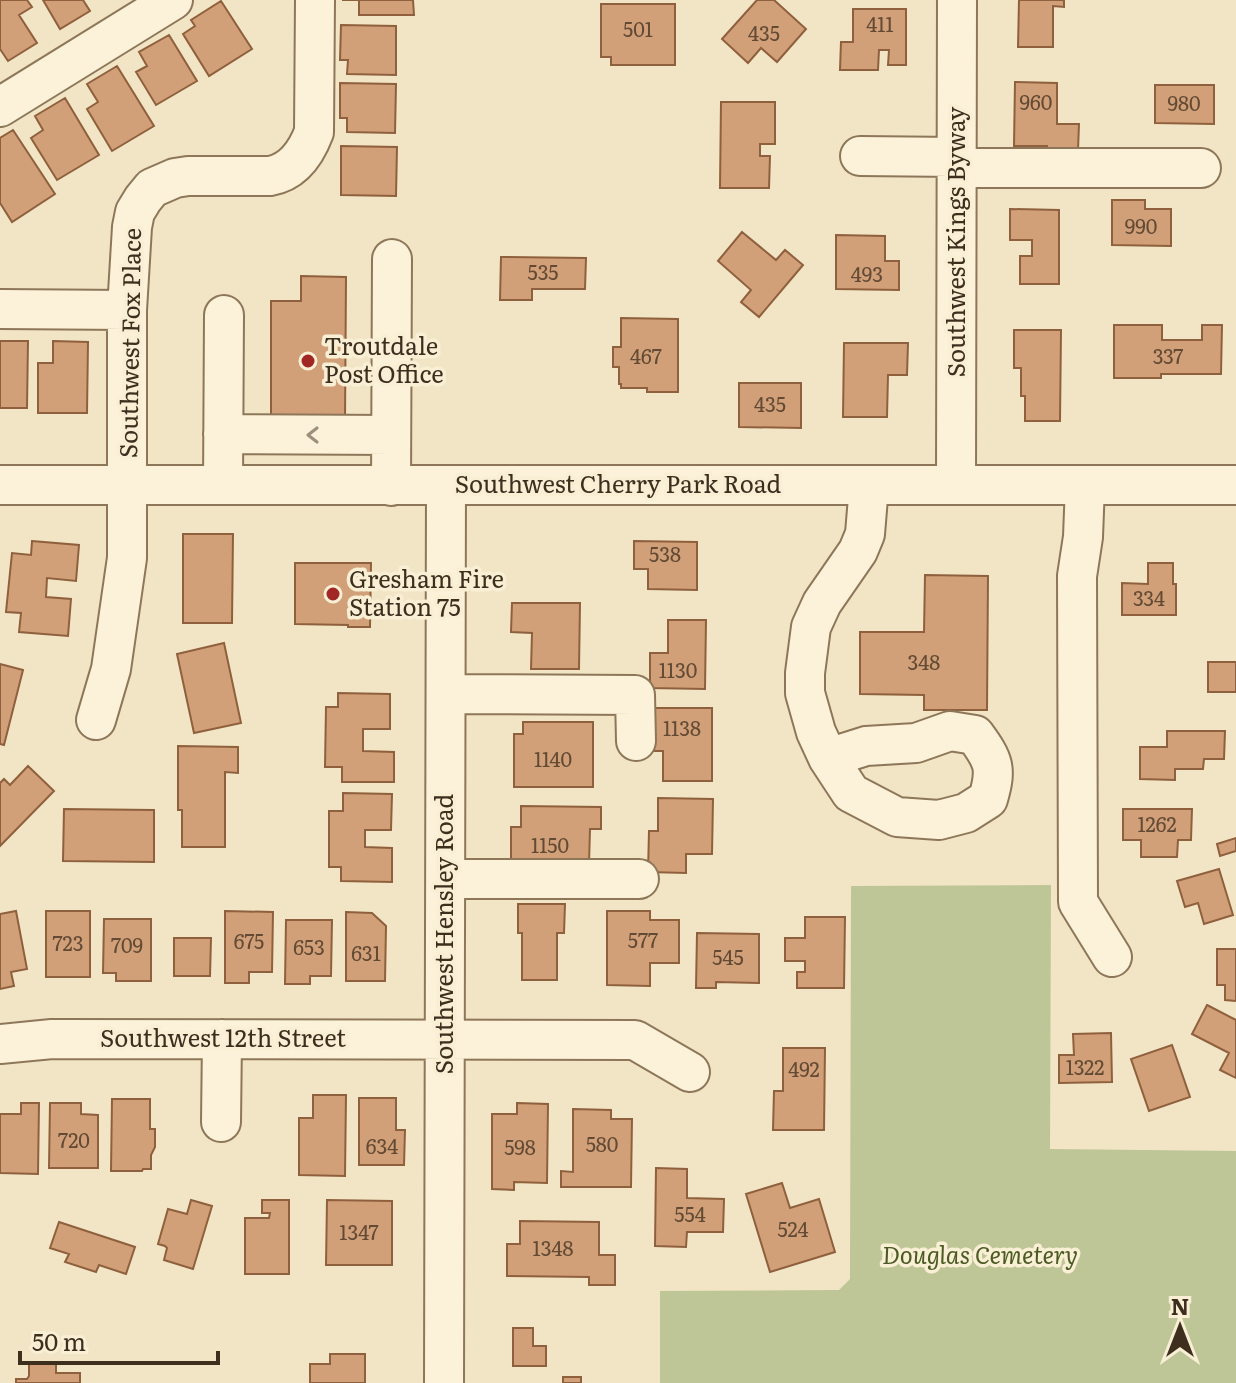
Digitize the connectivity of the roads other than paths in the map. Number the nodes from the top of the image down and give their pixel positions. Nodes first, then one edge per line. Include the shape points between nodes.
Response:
1 (173, 0) edge
2 (315, 0) edge
3 (957, 0) edge
4 (0, 107) edge
5 (860, 156) dead end
6 (957, 162) junction
7 (1201, 168) dead end
8 (392, 259) dead end
9 (0, 309) edge
10 (127, 310) junction
11 (224, 315) dead end
12 (223, 434) junction
13 (391, 435) junction
14 (128, 484) junction
15 (0, 485) edge
16 (223, 485) junction
17 (869, 485) junction
18 (956, 485) junction
19 (1085, 485) junction
20 (1236, 485) edge
21 (391, 486) junction
22 (446, 486) junction
23 (446, 694) junction
24 (96, 720) dead end
25 (636, 741) dead end
26 (828, 758) dead end
27 (446, 879) junction
28 (639, 879) dead end
29 (1112, 957) dead end
30 (222, 1039) junction
31 (445, 1040) junction
32 (0, 1044) edge
33 (690, 1072) dead end
34 (221, 1122) dead end
35 (444, 1383) edge

1 - 4 street
2 - 10 street, Southwest Fox Place via 315,115 309,145 281,174 188,176 152,188 135,212
3 - 6 street, Southwest Kings Byway
5 - 6 street
6 - 7 street
6 - 18 street, Southwest Kings Byway
8 - 13 street
9 - 10 street
10 - 14 street, Southwest Fox Place
11 - 12 street
13 -> 12 street
12 - 16 street
13 - 21 street
14 - 15 street, Southwest Cherry Park Road
14 - 16 street, Southwest Cherry Park Road
14 - 24 street, Southwest Fox Place via 127,558 111,669
16 - 21 street, Southwest Cherry Park Road
17 - 18 street, Southwest Cherry Park Road
17 - 22 street, Southwest Cherry Park Road
17 - 26 street via 865,534 822,603 807,644 805,693
18 - 19 street, Southwest Cherry Park Road
19 - 20 street, Southwest Cherry Park Road
19 - 29 street via 1077,576 1078,902
21 - 22 street, Southwest Cherry Park Road
22 - 23 street, Southwest Hensley Road
23 - 25 street via 635,695
23 - 27 street, Southwest Hensley Road
27 - 28 street
27 - 31 street, Southwest Hensley Road
30 - 31 street, Southwest 12th Street
30 - 32 street, Southwest 12th Street
30 - 34 street
31 - 33 street, Southwest 12th Street via 635,1040
31 - 35 street, Southwest Hensley Road

